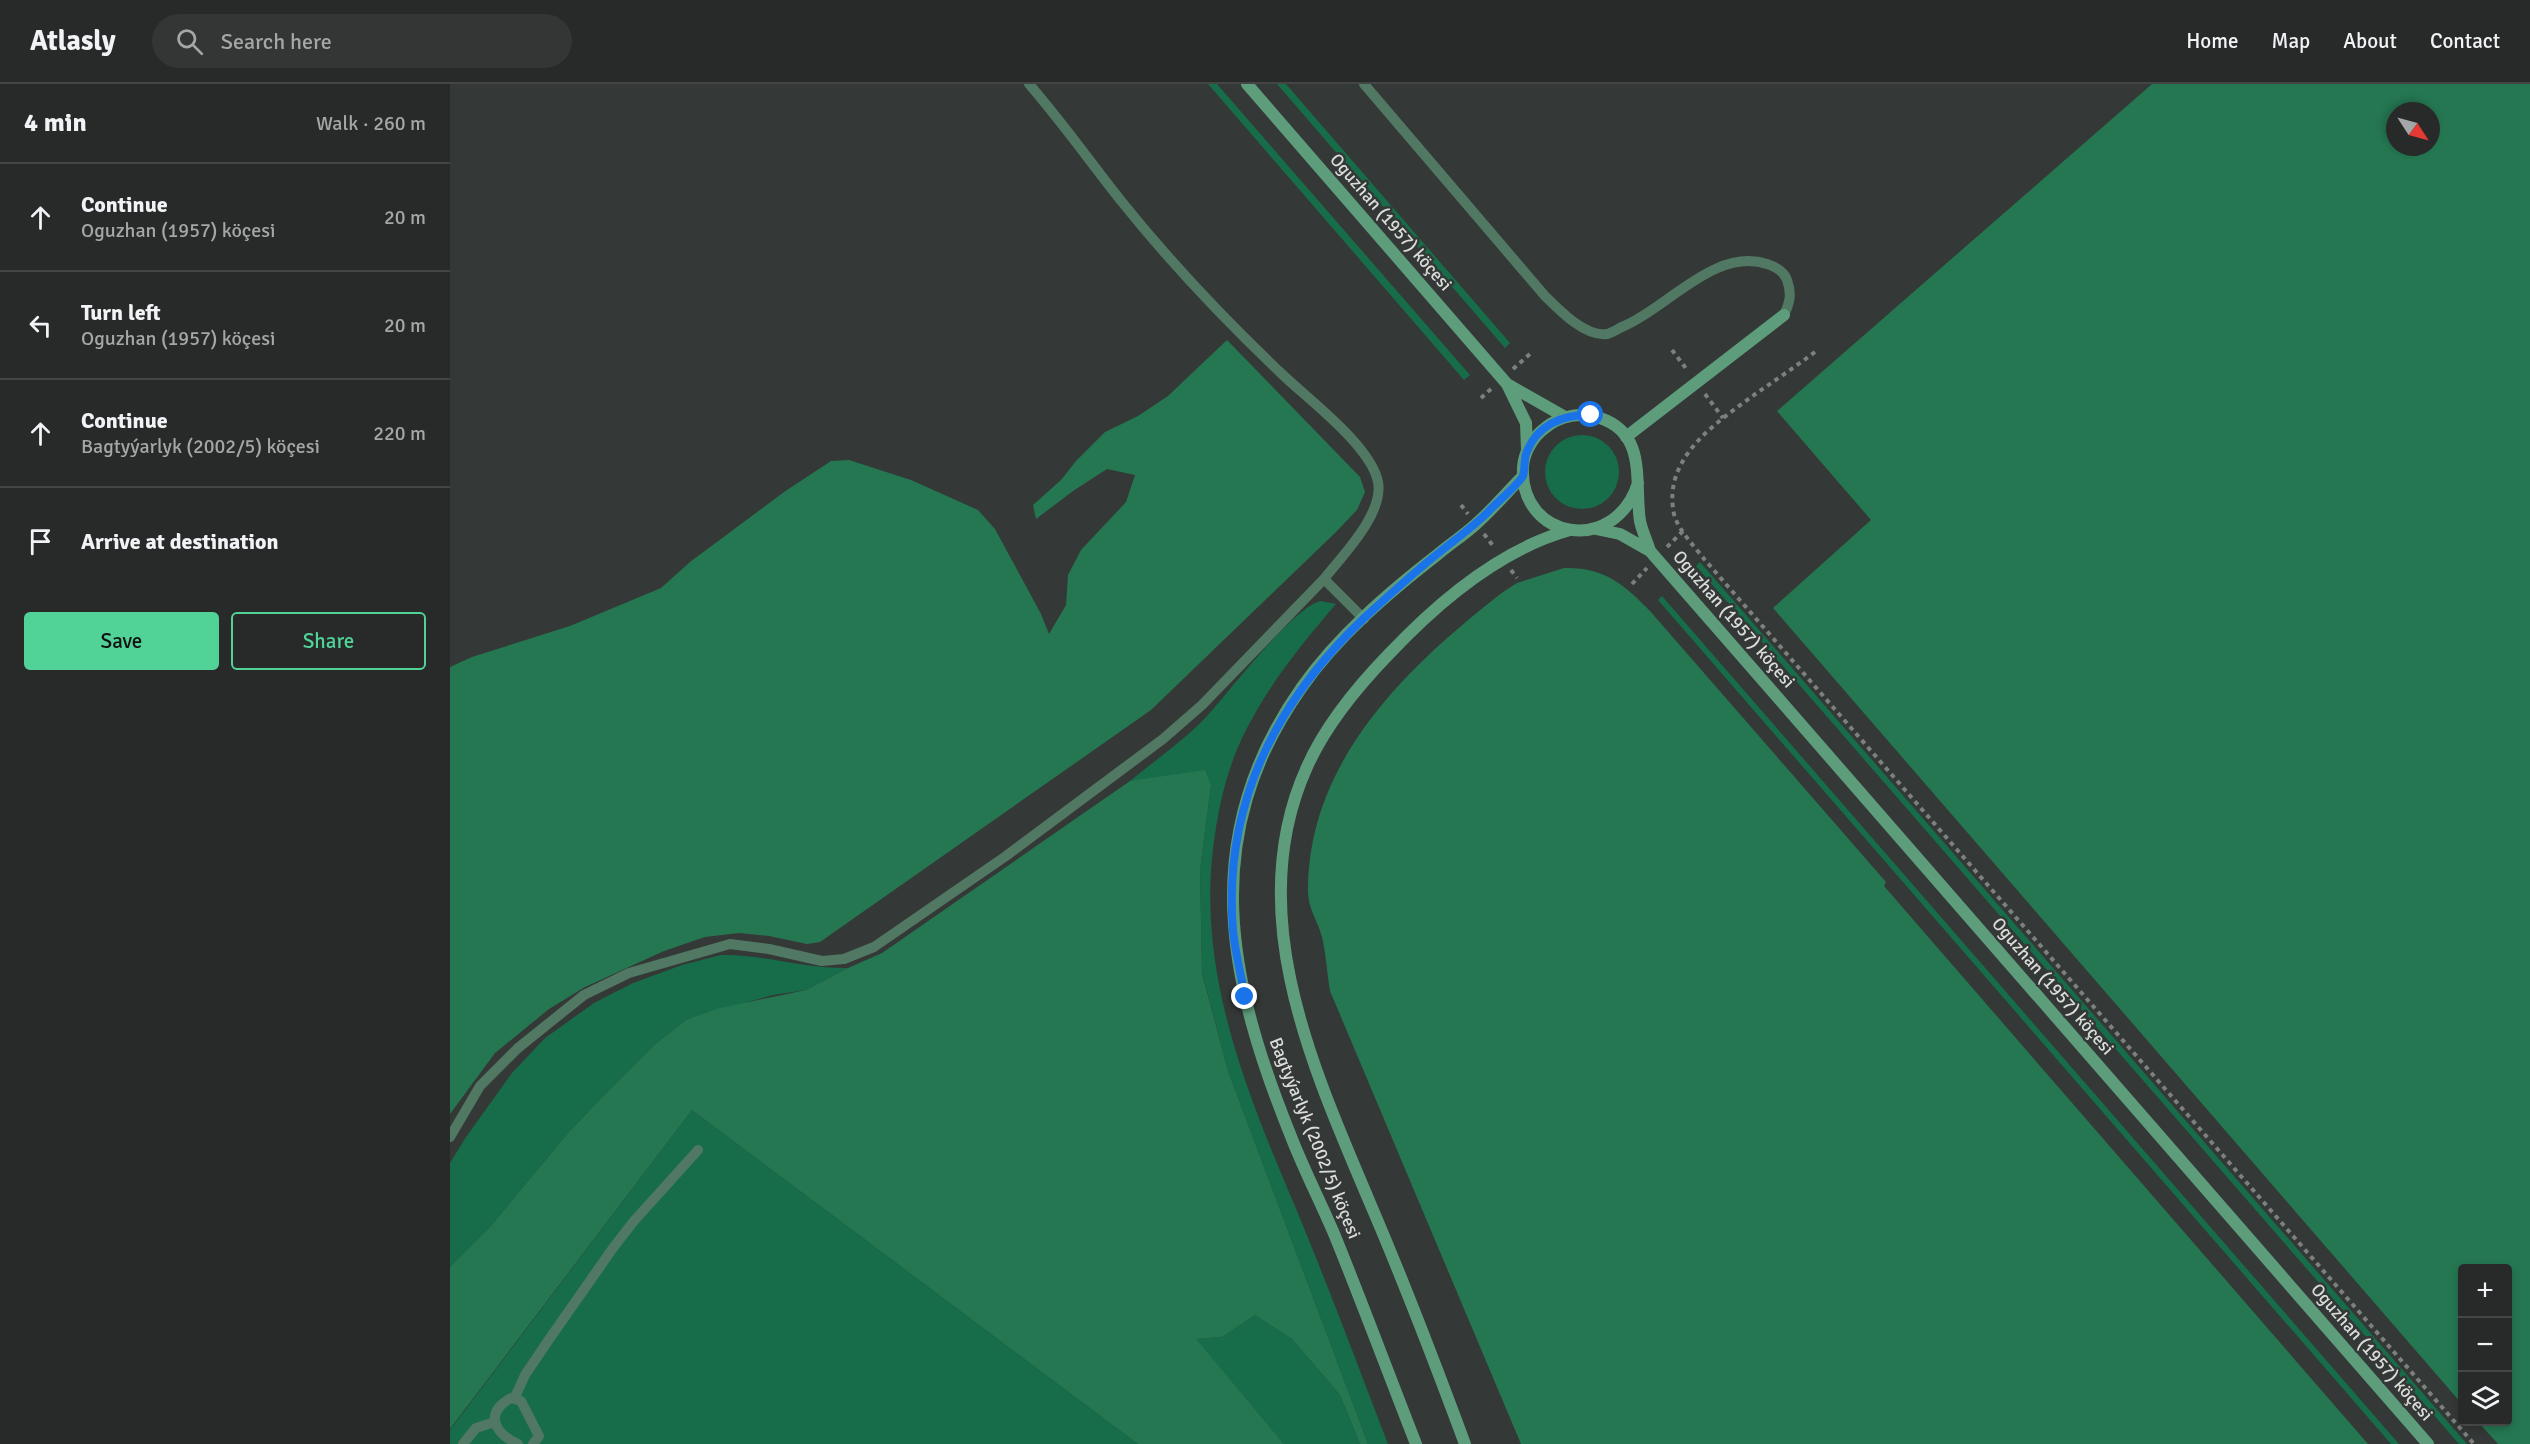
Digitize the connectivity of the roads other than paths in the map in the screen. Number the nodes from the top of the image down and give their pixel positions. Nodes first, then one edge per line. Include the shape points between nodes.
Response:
1 (1029, 84) edge
2 (1247, 84) edge
3 (1364, 84) edge
4 (1784, 315) joint
5 (1507, 384) junction
6 (1565, 417) junction
7 (1626, 437) junction
8 (1527, 450) junction
9 (1523, 476) junction
10 (1638, 483) junction
11 (1596, 529) junction
12 (1570, 530) junction
13 (1650, 551) junction
14 (1324, 579) junction
15 (1364, 618) junction
16 (450, 1137) edge
17 (698, 1150) dead end
18 (515, 1397) junction
19 (495, 1422) junction
20 (538, 1442) edge
21 (463, 1444) edge
22 (518, 1444) edge
23 (1416, 1444) edge
24 (1466, 1444) edge
25 (2428, 1444) edge

1 - 14 lane via 1164,252 1333,421 1373,467 1378,484 1375,506 1362,532
2 - 5 main road, Oguzhan (1957) köçesi
3 - 4 lane via 1545,296 1566,317 1591,331 1606,334 1636,321 1704,275 1733,262 1762,262 1785,274 1791,290
4 - 7 main road
5 - 6 main road, Oguzhan (1957) köçesi
5 - 8 main road, Oguzhan (1957) köçesi via 1526,423
6 - 7 main road, Oguzhan (1957) köçesi via 1591,415 1604,419
6 - 8 main road via 1543,429
7 - 10 main road, Oguzhan (1957) köçesi via 1639,470
8 - 9 main road, Oguzhan (1957) köçesi
9 - 12 main road, Oguzhan (1957) köçesi via 1527,495 1537,511 1546,520
9 - 15 main road, Bagtyýarlyk (2002/5) köçesi via 1476,524
10 - 11 main road, Oguzhan (1957) köçesi via 1628,507
10 - 13 main road, Oguzhan (1957) köçesi via 1640,522
11 - 12 main road, Oguzhan (1957) köçesi
11 - 13 main road, Oguzhan (1957) köçesi via 1620,534
12 - 24 main road, Bagtyýarlyk (2002/5) köçesi via 1504,560 1468,584 1412,629 1364,680 1335,718 1307,767 1282,859 1283,946 1315,1063
13 - 25 main road, Oguzhan (1957) köçesi
14 - 15 lane
14 - 16 lane via 1202,705 1163,739 1006,856 874,946 844,958 822,961 730,944 629,973 584,995 518,1048 480,1086
15 - 23 main road, Bagtyýarlyk (2002/5) köçesi via 1302,686 1257,766 1235,859 1233,931 1256,1042
17 - 18 lane via 613,1248 525,1375
18 - 19 lane via 498,1407
18 - 20 lane via 529,1414 540,1436
19 - 21 lane via 476,1428
19 - 22 lane via 506,1437

